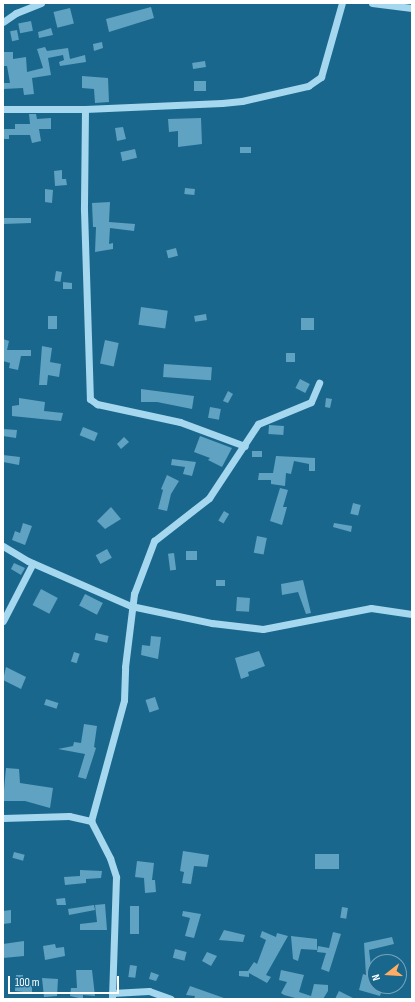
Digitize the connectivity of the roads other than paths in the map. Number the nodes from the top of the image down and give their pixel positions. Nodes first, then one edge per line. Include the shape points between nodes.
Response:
1 (41, 3) edge
2 (342, 3) edge
3 (372, 3) edge
4 (412, 8) edge
5 (3, 22) edge
6 (3, 109) edge
7 (85, 109) junction
8 (319, 383) dead end
9 (245, 446) junction
10 (3, 546) edge
11 (33, 563) junction
12 (131, 606) junction
13 (412, 614) edge
14 (3, 620) edge
15 (3, 818) edge
16 (91, 821) junction
17 (112, 996) edge
18 (171, 999) edge

1 - 5 street via 16,13
2 - 7 street via 321,77 308,86 242,101
3 - 4 street
6 - 7 street
7 - 9 street via 84,210 90,398 97,404 180,422
8 - 9 street via 310,402 258,424
9 - 12 street via 209,498 154,541 142,567
10 - 11 street
11 - 12 street
11 - 14 street
12 - 13 street via 212,623 263,629 371,608
12 - 16 street via 124,700
15 - 16 street via 69,816
16 - 17 street via 110,858 116,877
17 - 18 street via 149,991

